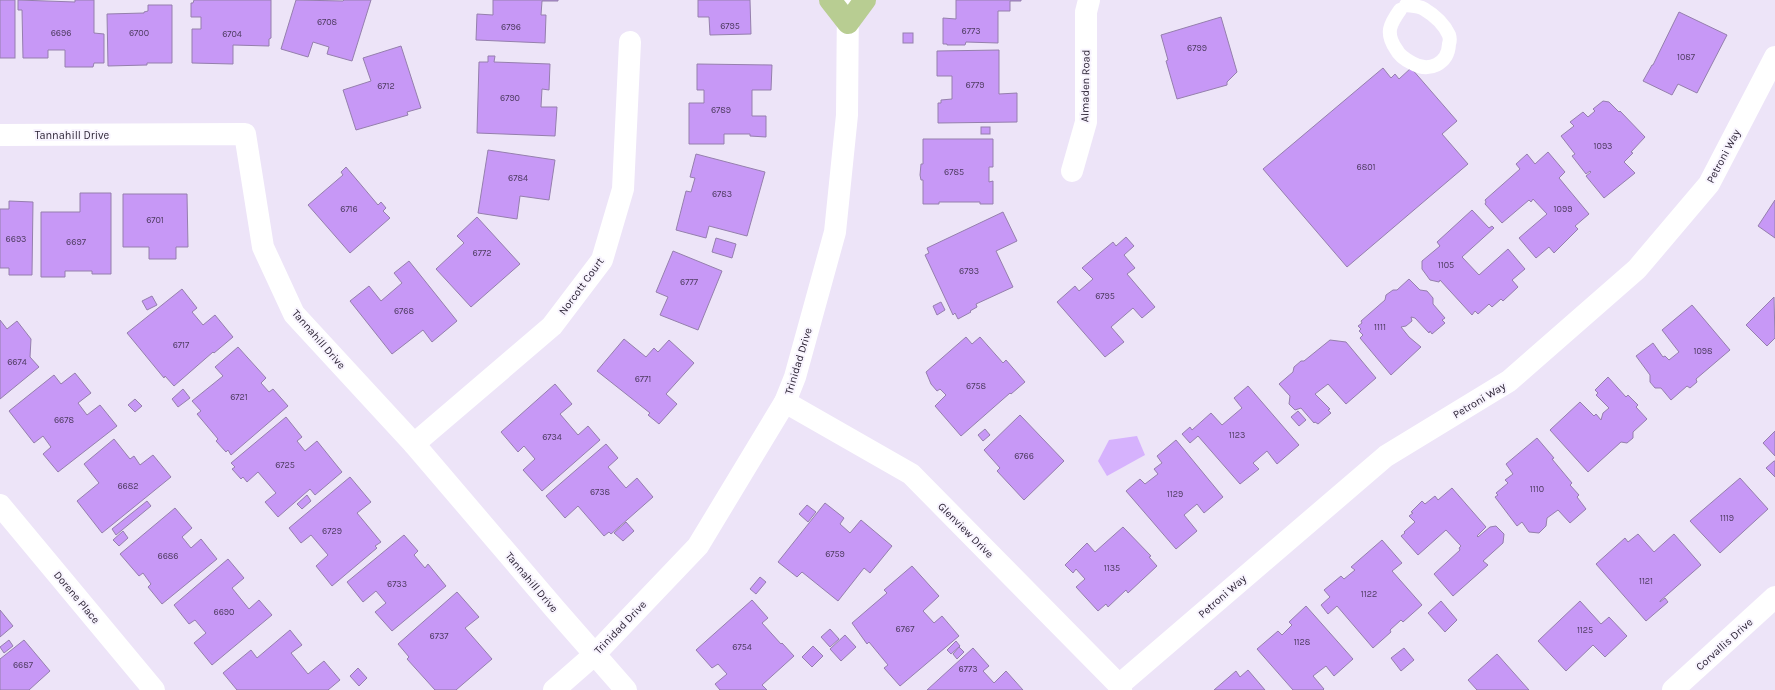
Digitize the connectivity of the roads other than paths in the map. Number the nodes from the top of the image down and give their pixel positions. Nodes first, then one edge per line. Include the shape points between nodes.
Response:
1 (830, 0) edge
2 (848, 0) edge
3 (865, 0) edge
4 (1089, 0) edge
5 (1403, 7) joint
6 (848, 23) junction
7 (630, 42) dead end
8 (1775, 57) edge
9 (0, 135) edge
10 (1072, 171) dead end
11 (785, 402) junction
12 (414, 444) junction
13 (0, 505) edge
14 (1775, 597) edge
15 (594, 655) junction
16 (1120, 688) edge
17 (154, 690) edge
18 (554, 690) edge
19 (626, 690) edge
20 (1673, 690) edge

1 - 6 main road
2 - 6 street, Trinidad Drive
3 - 6 main road
4 - 10 street, Almaden Road via 1086,12 1086,122
5 - 5 lane via 1423,8 1439,20 1450,36 1445,59 1438,65 1427,68 1416,66 1396,49 1389,33 1392,21
6 - 11 street, Trinidad Drive via 847,115 835,232 795,377
7 - 12 street, Norcott Court via 623,189 602,260 552,326
8 - 16 street, Petroni Way via 1709,184 1637,269 1509,381 1386,456
9 - 12 street, Tannahill Drive via 245,134 263,247 294,314
11 - 15 street, Trinidad Drive via 698,546
11 - 16 street, Glenview Drive via 911,474
12 - 15 street, Tannahill Drive
13 - 17 street, Dorene Place
14 - 20 street, Corvallis Drive
15 - 18 street, Trinidad Drive
15 - 19 street, Tannahill Drive

